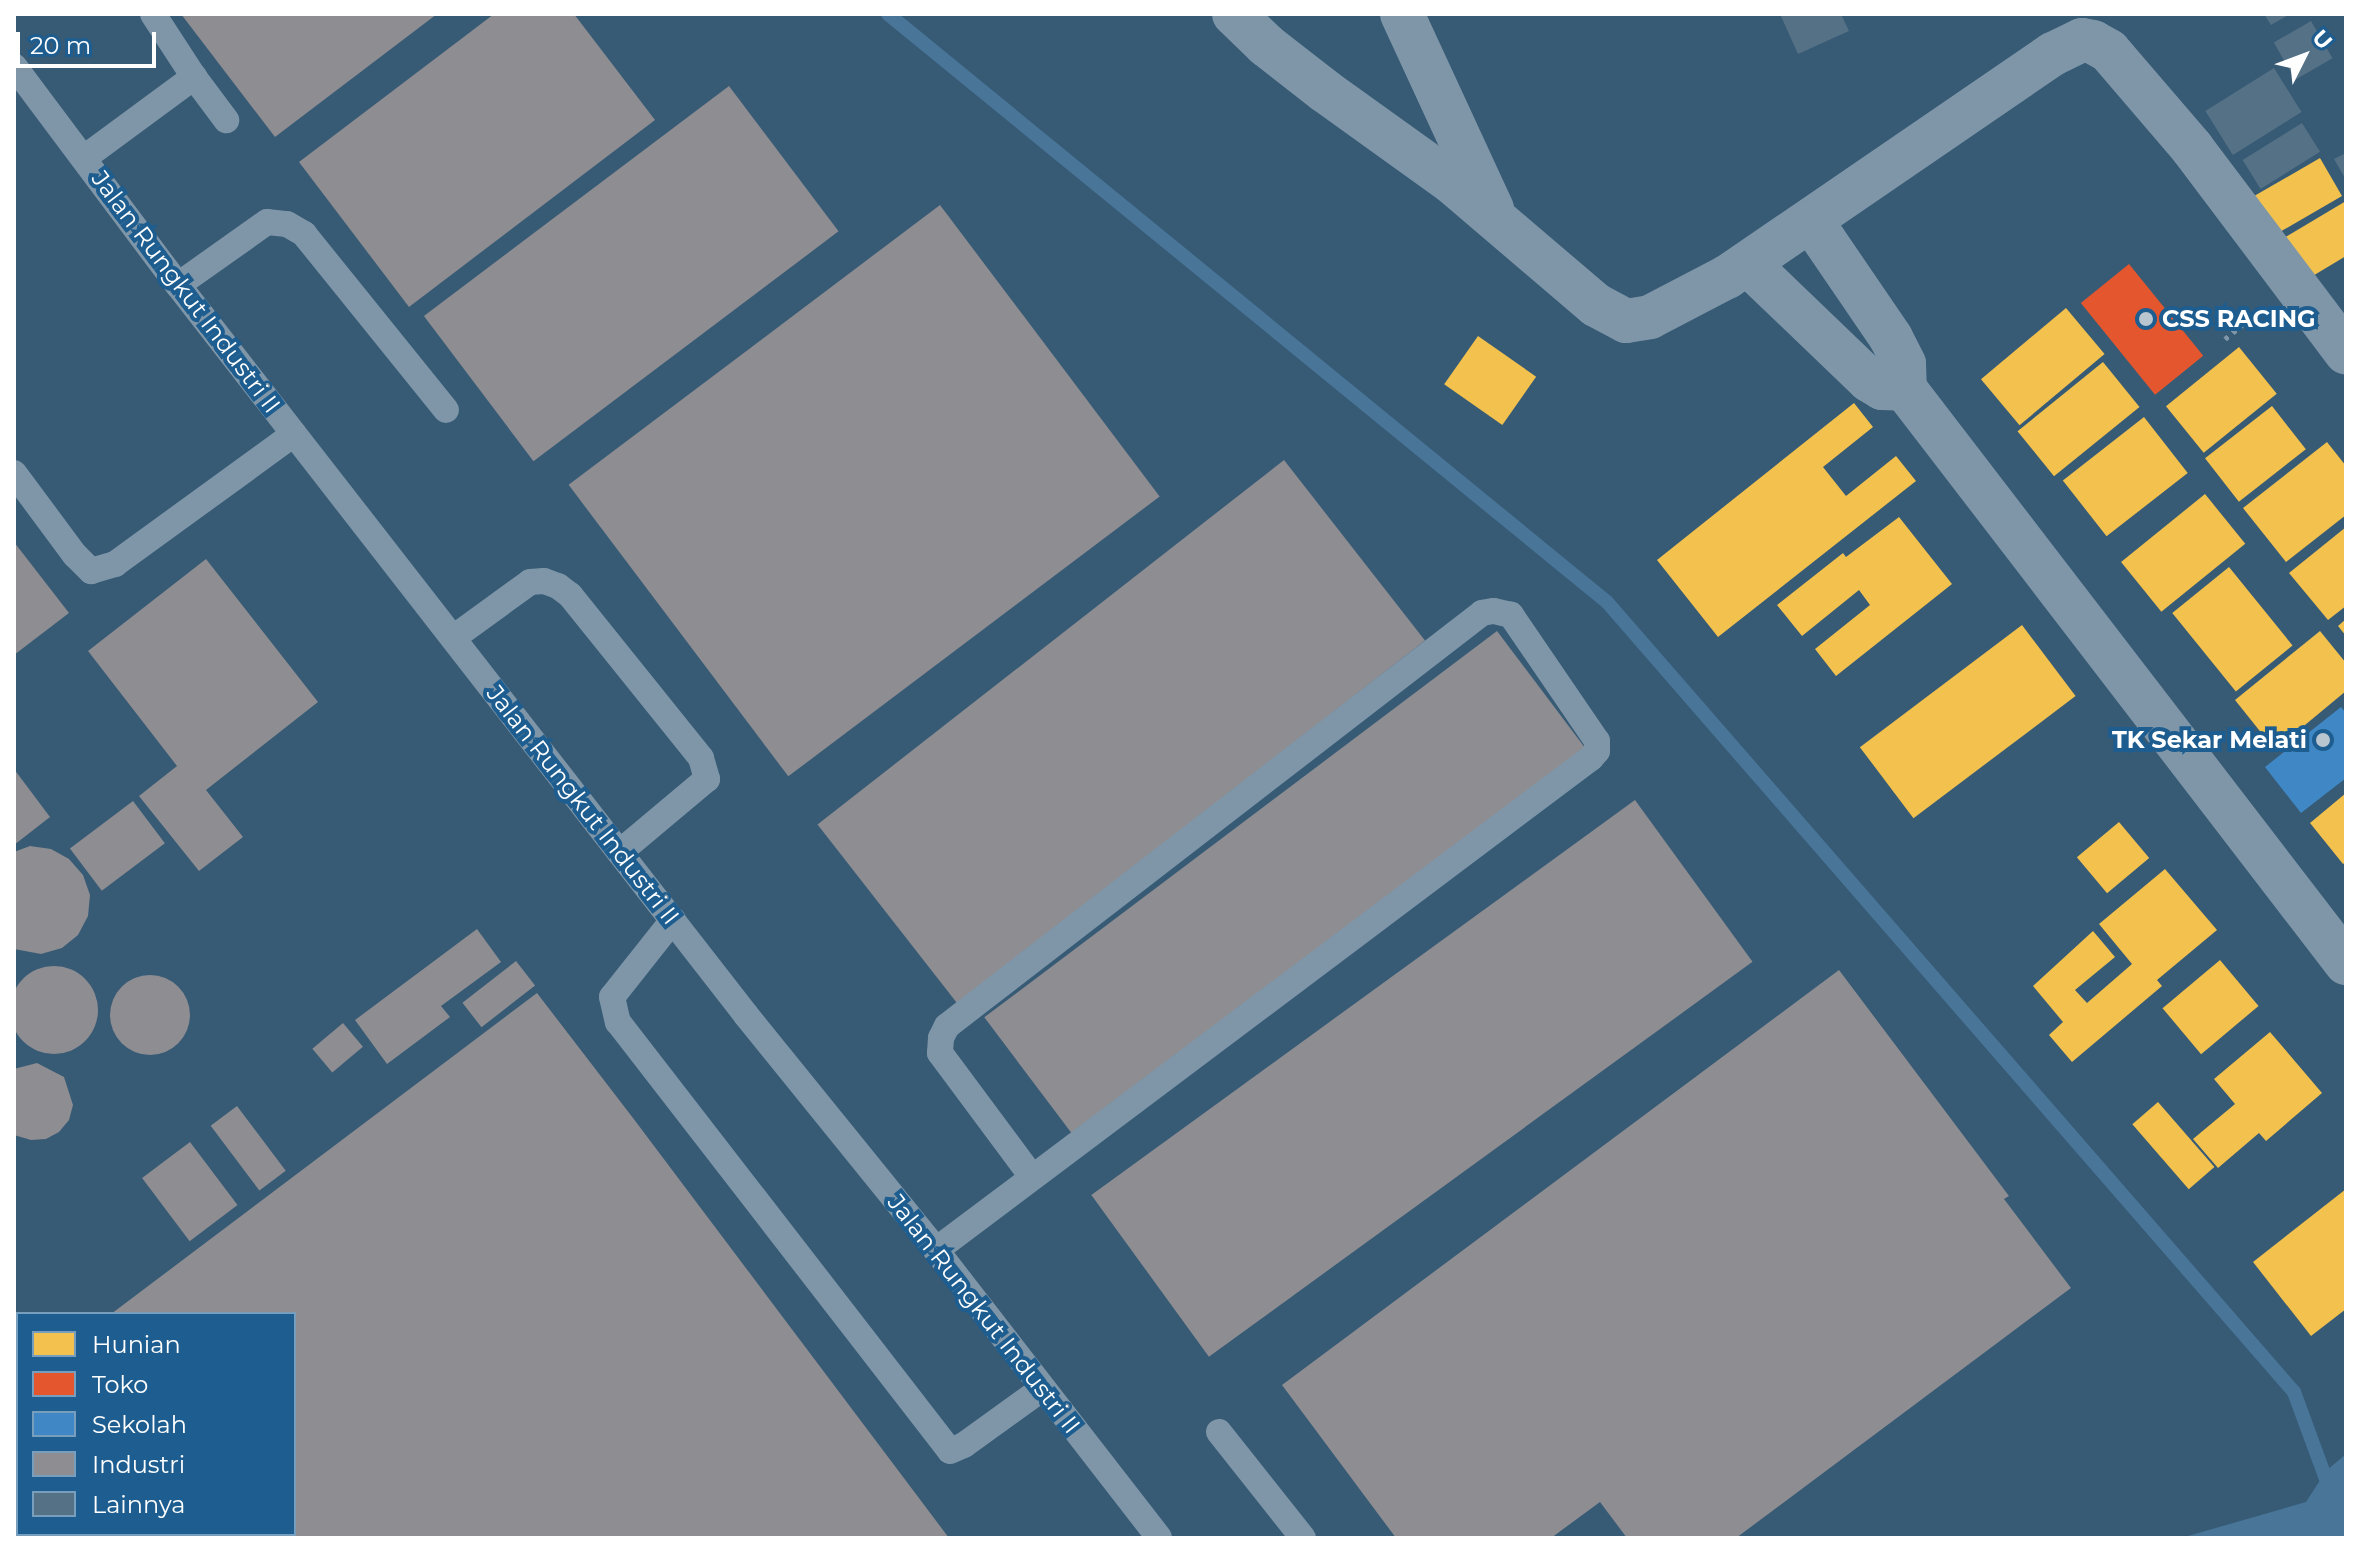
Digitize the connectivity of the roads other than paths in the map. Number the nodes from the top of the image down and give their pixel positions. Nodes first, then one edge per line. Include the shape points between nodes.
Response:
1 (153, 14) edge
2 (1234, 14) edge
3 (1402, 14) edge
4 (2067, 29) edge
5 (14, 66) edge
6 (194, 77) junction
7 (226, 120) dead end
8 (84, 158) junction
9 (1496, 219) junction
10 (1812, 222) junction
11 (1748, 264) junction
12 (178, 285) junction
13 (2346, 352) edge
14 (1905, 389) junction
15 (446, 410) dead end
16 (294, 434) junction
17 (14, 473) edge
18 (453, 638) junction
19 (620, 852) junction
20 (673, 920) junction
21 (2346, 963) edge
22 (1032, 1177) junction
23 (936, 1250) junction
24 (1043, 1388) junction
25 (1219, 1432) dead end
26 (1159, 1538) edge
27 (1303, 1538) edge

1 - 6 lane
2 - 9 street via 1266,45
3 - 9 street
4 - 10 street
4 - 13 street via 2109,51 2192,148
5 - 8 lane, Jalan Rungkut Industri II
6 - 7 lane
6 - 8 lane
8 - 12 lane, Jalan Rungkut Industri II
9 - 11 street via 1596,305 1626,321 1650,317
10 - 11 street
10 - 14 street via 1891,338 1904,364
11 - 14 street via 1869,380 1882,388
12 - 15 lane via 267,222 287,224 304,234
12 - 16 lane, Jalan Rungkut Industri II
14 - 21 street
16 - 17 lane via 115,564 91,571
16 - 18 lane, Jalan Rungkut Industri II
18 - 19 lane, Jalan Rungkut Industri II
18 - 19 lane via 530,582 558,586 701,758 707,779
19 - 20 lane, Jalan Rungkut Industri II
20 - 23 lane, Jalan Rungkut Industri II
20 - 24 lane via 612,997 618,1022 950,1451
22 - 22 lane via 1597,751 1597,741 1511,615 1482,613 947,1026 940,1053
22 - 23 lane
23 - 24 lane, Jalan Rungkut Industri II
24 - 26 lane, Jalan Rungkut Industri II
25 - 27 lane

